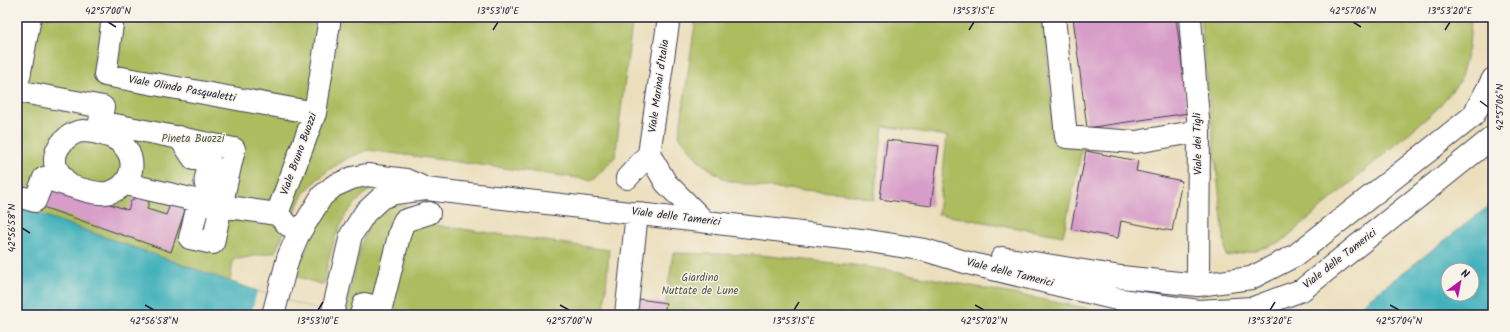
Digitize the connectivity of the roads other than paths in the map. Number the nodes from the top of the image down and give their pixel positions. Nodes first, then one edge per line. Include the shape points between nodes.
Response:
1 (30, 17) edge
2 (113, 17) edge
3 (330, 17) edge
4 (669, 17) edge
5 (1054, 17) edge
6 (1190, 17) edge
7 (1493, 79) edge
8 (18, 84) edge
9 (316, 113) junction
10 (99, 128) junction
11 (1199, 131) junction
12 (1493, 137) edge
13 (179, 138) junction
14 (649, 154) junction
15 (627, 178) dead end
16 (126, 184) junction
17 (69, 185) junction
18 (426, 189) junction
19 (17, 196) edge
20 (222, 200) junction
21 (199, 201) junction
22 (637, 212) junction
23 (429, 213) dead end
24 (277, 214) junction
25 (704, 221) junction
26 (298, 235) junction
27 (925, 250) junction
28 (1198, 271) dead end
29 (333, 311) edge
30 (273, 315) edge
31 (361, 315) edge
32 (626, 315) edge

1 - 8 street
2 - 9 street, Viale Olindo Pasqualetti via 105,75
3 - 9 street, Viale Bruno Buozzi
4 - 14 street, Viale Marinai d'Italia
5 - 11 street via 1066,137 1136,142
6 - 11 street, Viale dei Tigli
7 - 27 street, Viale delle Tamerici via 1473,116 1296,255 1251,278 1198,285 1121,277 967,252
8 - 10 street via 103,107
9 - 24 street, Viale Bruno Buozzi
10 - 13 street
10 - 16 street via 121,142 129,152 132,162
10 - 17 street via 75,133 59,146 56,167
11 - 28 street, Viale dei Tigli
12 - 27 street, Viale delle Tamerici via 1302,290 1253,308 1198,311 1121,300
13 - 20 street via 194,159 204,153 210,163 205,183 208,190
13 - 20 street via 234,149
14 - 15 street
14 - 25 street via 666,183
16 - 17 street via 115,191 104,193
16 - 21 street
17 - 19 street via 44,178 35,201
18 - 22 street, Viale delle Tamerici
18 - 26 street, Viale delle Tamerici via 406,180 367,175 352,178 334,186 322,196
18 - 29 street, Viale delle Tamerici via 395,192 381,198 365,213 351,235
20 - 21 street
20 - 21 street via 213,243 190,238
20 - 24 street
22 - 25 street, Viale delle Tamerici
22 - 32 street
23 - 31 street via 404,221 381,308 364,304
24 - 26 street
25 - 27 street, Viale delle Tamerici
26 - 30 street, Viale delle Tamerici via 288,258

